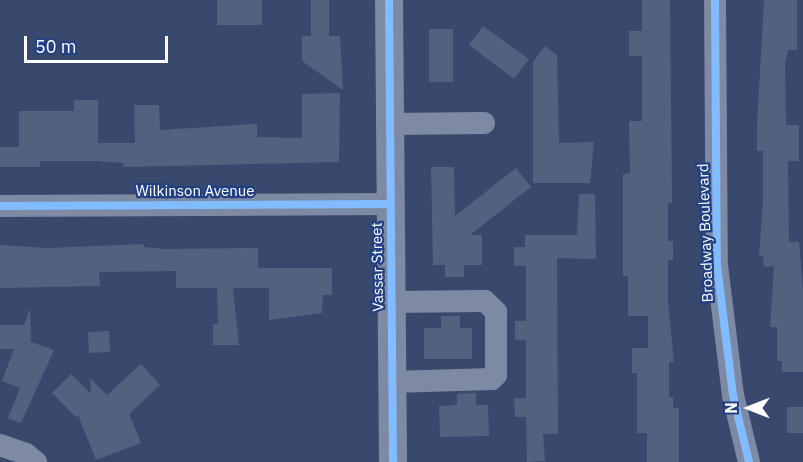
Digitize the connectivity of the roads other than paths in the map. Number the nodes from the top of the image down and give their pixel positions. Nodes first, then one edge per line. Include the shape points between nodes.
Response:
1 (389, 0) edge
2 (715, 0) edge
3 (484, 123) dead end
4 (390, 124) junction
5 (390, 204) junction
6 (0, 206) edge
7 (391, 302) junction
8 (392, 382) junction
9 (0, 445) edge
10 (36, 462) edge
11 (393, 462) edge
12 (749, 462) edge

1 - 4 street, Vassar Street
2 - 12 street, Broadway Boulevard via 717,265 731,384
3 - 4 street
4 - 5 street, Vassar Street
5 - 6 street, Wilkinson Avenue
5 - 7 street, Vassar Street
7 - 8 street, Vassar Street
7 - 8 street via 485,301 496,312 496,375 492,379
8 - 11 street, Vassar Street
9 - 10 street

